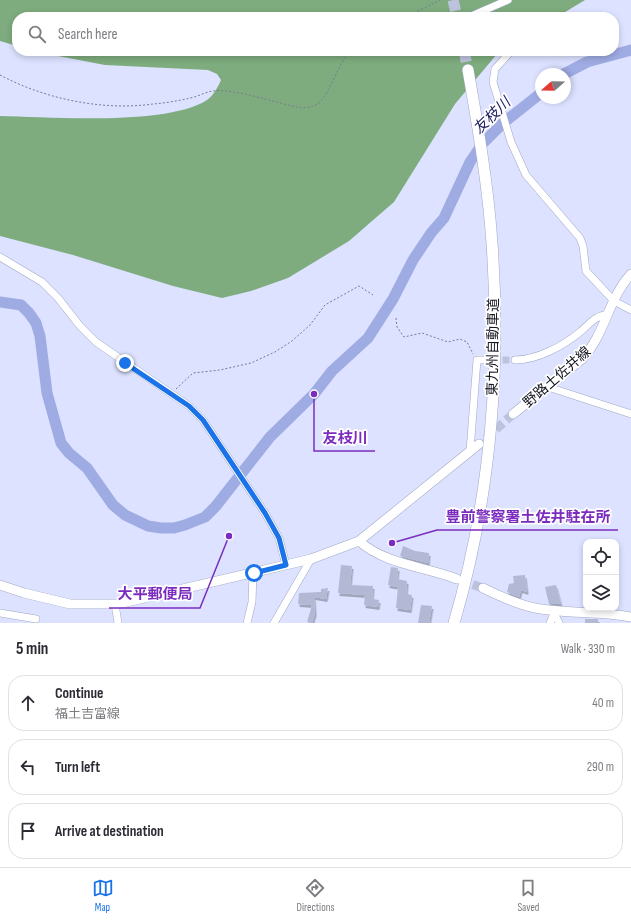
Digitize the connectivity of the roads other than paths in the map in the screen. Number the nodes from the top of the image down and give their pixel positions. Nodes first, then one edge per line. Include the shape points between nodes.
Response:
1 (508, 0) edge
2 (480, 12) edge
3 (507, 56) edge
4 (468, 70) tunnel mouth
5 (0, 257) edge
6 (631, 274) edge
7 (614, 301) junction
8 (631, 310) edge
9 (608, 314) junction
10 (486, 360) dead end
11 (515, 360) tunnel mouth
12 (548, 387) junction
13 (513, 414) tunnel mouth
14 (631, 414) edge
15 (479, 444) tunnel mouth
16 (470, 451) junction
17 (359, 541) junction
18 (310, 559) junction
19 (286, 565) junction
20 (253, 573) junction
21 (457, 579) tunnel mouth
22 (0, 587) edge
23 (483, 588) tunnel mouth
24 (115, 604) junction
25 (554, 612) junction
26 (0, 614) edge
27 (631, 617) edge
28 (36, 619) dead end
29 (118, 623) edge
30 (247, 623) edge
31 (274, 623) edge
32 (454, 623) edge
33 (550, 623) edge
34 (559, 623) edge

1 - 2 street
3 - 7 street via 495,69 493,82 511,142 526,175 580,238 586,270
4 - 32 highway, 東九州自動車道 via 487,193 495,295 495,347 492,416 479,514 471,559
5 - 19 street via 42,282 96,342 172,393 203,420 279,538
6 - 7 main road, 野路土佐井線
7 - 8 street
7 - 9 main road, 野路土佐井線
9 - 11 street via 597,316 562,345 527,360
9 - 12 main road, 野路土佐井線 via 592,348
10 - 16 street via 477,360
12 - 13 main road, 野路土佐井線
12 - 14 street
15 - 16 main road
16 - 17 main road
17 - 18 main road
17 - 21 main road via 370,551 388,558
18 - 19 main road
18 - 31 street
19 - 20 main road
20 - 24 main road
20 - 30 street via 252,602
22 - 24 main road via 70,604
23 - 25 main road via 504,598
24 - 29 street
25 - 27 main road
25 - 33 street
25 - 34 street
26 - 28 street

